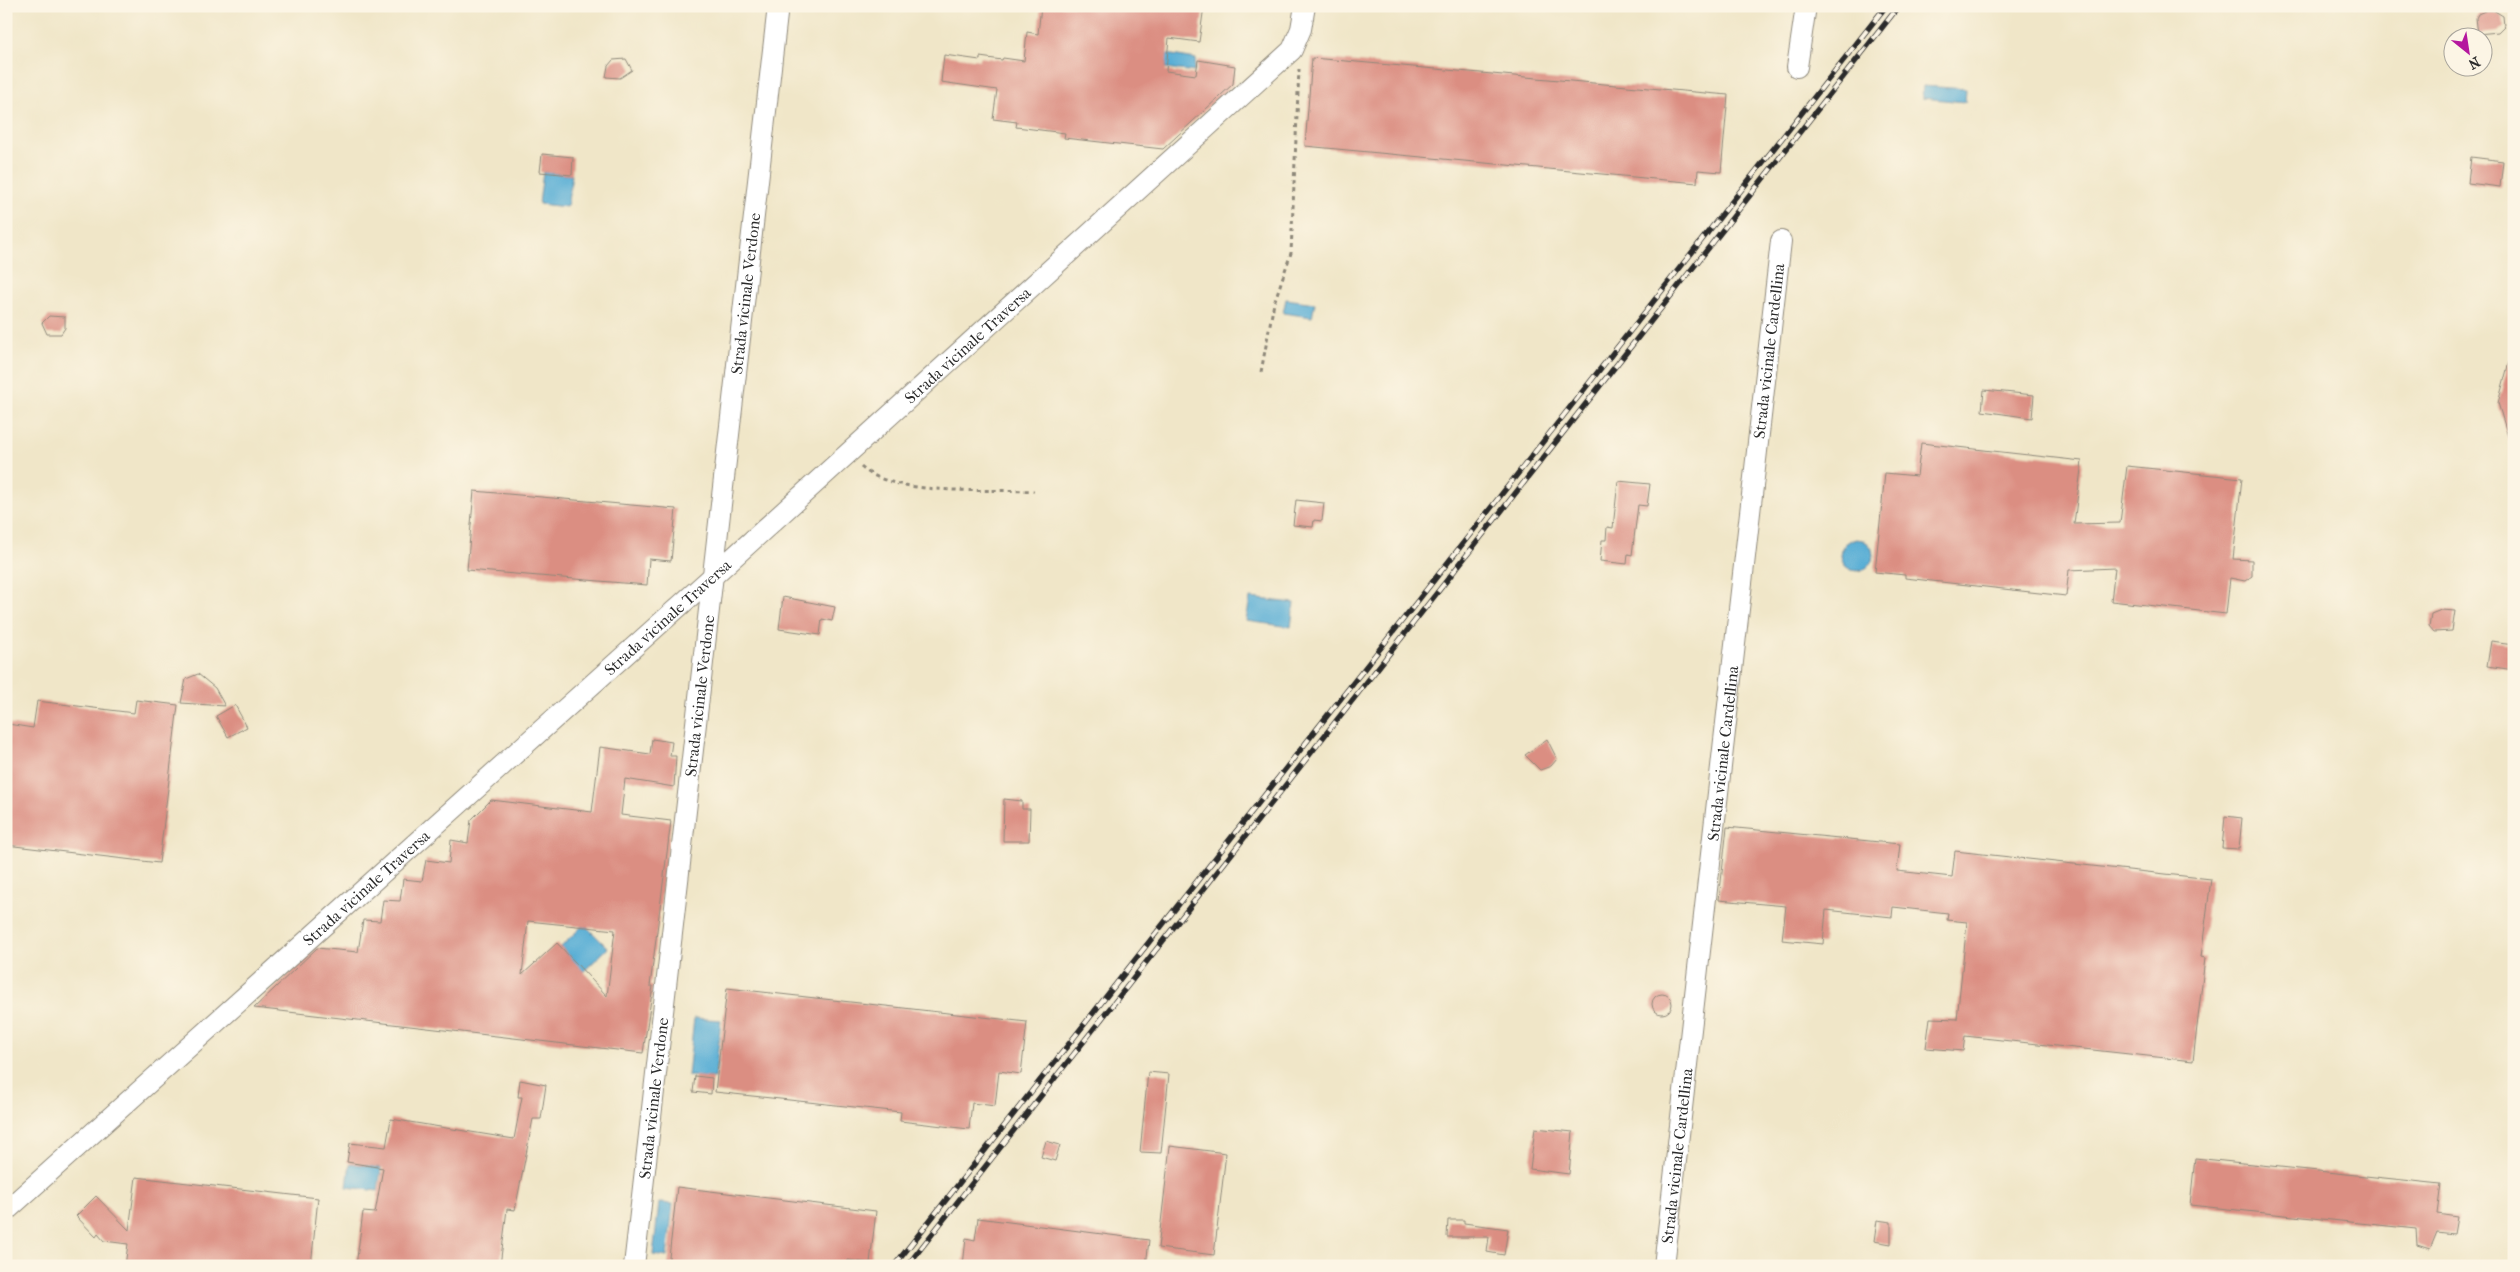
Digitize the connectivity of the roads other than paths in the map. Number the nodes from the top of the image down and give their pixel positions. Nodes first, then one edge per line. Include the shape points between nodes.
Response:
1 (778, 6) edge
2 (1305, 6) edge
3 (1806, 6) edge
4 (1797, 67) dead end
5 (1781, 241) dead end
6 (713, 576) junction
7 (6, 1211) edge
8 (634, 1266) edge
9 (1664, 1266) edge

1 - 6 street, Strada vicinale Verdone
2 - 6 street, Strada vicinale Traversa via 1302,29 1292,50
3 - 4 street
5 - 9 street, Strada vicinale Cardellina
6 - 7 street, Strada vicinale Traversa
6 - 8 street, Strada vicinale Verdone

